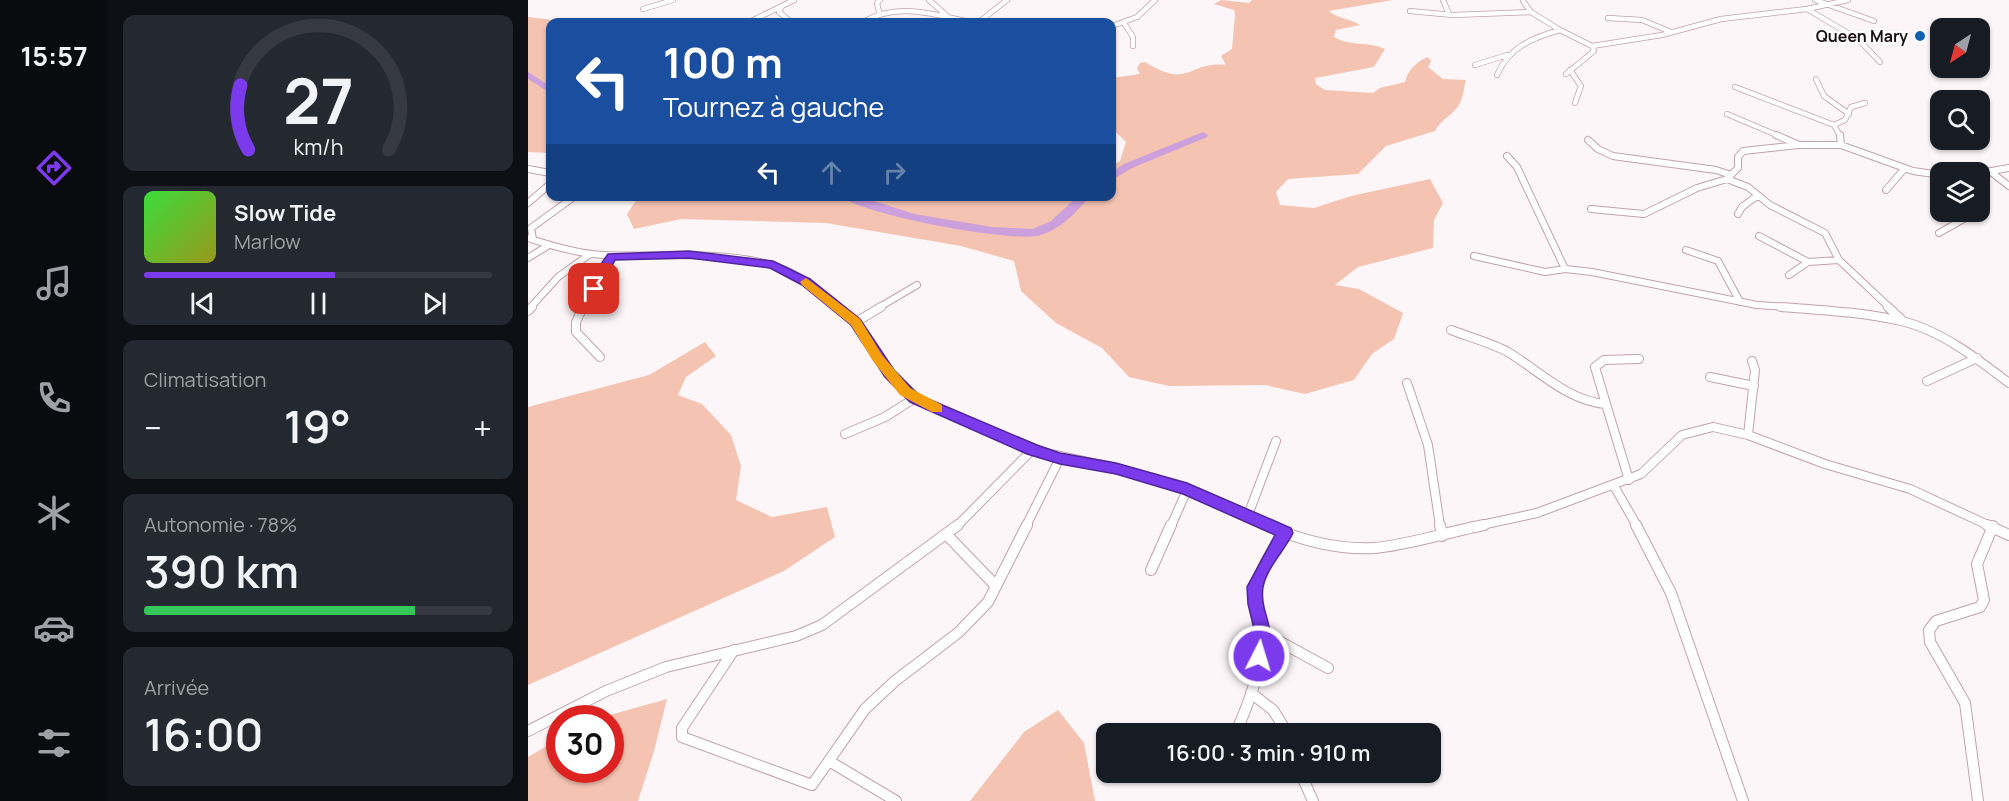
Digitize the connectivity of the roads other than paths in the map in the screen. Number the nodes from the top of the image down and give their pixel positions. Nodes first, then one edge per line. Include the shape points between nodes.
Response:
1 (673, 0) edge
2 (794, 0) edge
3 (880, 0) edge
4 (929, 0) edge
5 (1006, 0) edge
6 (1155, 0) edge
7 (1443, 0) edge
8 (1815, 0) edge
9 (1848, 0) edge
10 (1523, 1) edge
11 (1830, 5) junction
12 (782, 6) junction
13 (643, 9) dead end
14 (1807, 9) junction
15 (941, 11) junction
16 (879, 12) junction
17 (1410, 12) dead end
18 (1531, 12) junction
19 (932, 14) junction
20 (1449, 14) junction
21 (757, 18) edge
22 (786, 18) edge
23 (869, 18) edge
24 (951, 18) joint
25 (984, 18) edge
26 (1608, 18) dead end
27 (1874, 21) dead end
28 (1124, 23) junction
29 (1116, 25) edge
30 (1560, 30) junction
31 (1671, 32) junction
32 (1133, 46) dead end
33 (1592, 46) junction
34 (1507, 55) junction
35 (1880, 62) dead end
36 (1474, 65) dead end
37 (1497, 75) dead end
38 (1816, 79) dead end
39 (1735, 87) dead end
40 (1575, 103) dead end
41 (1865, 103) dead end
42 (1727, 114) dead end
43 (1849, 114) junction
44 (1834, 125) junction
45 (1588, 140) dead end
46 (1799, 145) junction
47 (1841, 145) junction
48 (1507, 156) dead end
49 (1905, 168) junction
50 (2009, 168) edge
51 (528, 169) edge
52 (546, 171) edge
53 (1991, 172) joint
54 (1930, 173) edge
55 (1729, 177) junction
56 (2009, 186) edge
57 (546, 187) edge
58 (1886, 190) dead end
59 (1757, 196) junction
60 (568, 201) edge
61 (528, 202) edge
62 (1592, 209) dead end
63 (1738, 214) dead end
64 (1958, 222) edge
65 (1939, 233) dead end
66 (1759, 236) dead end
67 (531, 239) edge
68 (549, 245) junction
69 (1686, 250) dead end
70 (590, 254) junction
71 (612, 256) junction
72 (1474, 256) dead end
73 (528, 258) edge
74 (1839, 260) junction
75 (1808, 262) junction
76 (1565, 269) junction
77 (1789, 275) dead end
78 (917, 285) dead end
79 (1740, 302) junction
80 (528, 311) edge
81 (1903, 321) junction
82 (856, 322) junction
83 (1451, 330) dead end
84 (600, 357) dead end
85 (1977, 358) junction
86 (1639, 359) dead end
87 (1752, 361) dead end
88 (1710, 377) dead end
89 (1927, 381) dead end
90 (1407, 383) dead end
91 (2009, 383) edge
92 (1754, 386) junction
93 (915, 398) junction
94 (1606, 404) junction
95 (845, 434) dead end
96 (1748, 435) junction
97 (1276, 441) dead end
98 (1032, 450) junction
99 (1060, 458) junction
100 (1629, 480) junction
101 (1614, 486) junction
102 (1187, 489) junction
103 (1248, 515) junction
104 (1993, 526) junction
105 (1285, 533) junction
106 (947, 535) junction
107 (2009, 535) edge
108 (1442, 536) junction
109 (1151, 570) dead end
110 (996, 586) junction
111 (1264, 633) junction
112 (734, 650) junction
113 (1328, 668) dead end
114 (1251, 693) junction
115 (1239, 723) edge
116 (1281, 723) edge
117 (528, 731) edge
118 (829, 761) junction
119 (1305, 783) edge
120 (896, 801) edge
121 (1313, 801) edge
122 (1743, 801) edge
123 (1978, 801) edge

1 - 13 street
2 - 12 street
3 - 16 street
4 - 15 street
5 - 25 street
6 - 28 street
7 - 20 street
8 - 11 street
9 - 11 street
10 - 18 street
11 - 14 street
11 - 27 street
12 - 21 street
12 - 22 street via 779,12
14 - 31 street via 1721,19
14 - 35 street via 1858,39
15 - 19 street
15 - 24 street
16 - 19 street
16 - 23 street
17 - 20 street
18 - 20 street
18 - 30 street
19 - 24 street
26 - 31 street via 1642,20
28 - 29 street
28 - 32 street via 1133,37
30 - 33 street
30 - 34 street via 1524,41
31 - 33 street
33 - 40 street via 1594,51 1568,72 1581,86
34 - 36 street
34 - 37 street
38 - 43 street via 1826,101
39 - 44 street
41 - 43 street via 1851,107
42 - 46 street
43 - 44 street via 1842,123
44 - 47 street
45 - 55 street via 1598,152 1714,169
46 - 47 street
46 - 55 street via 1747,149 1738,157 1738,168
47 - 49 street
48 - 76 street via 1517,167
49 - 54 street
49 - 58 street
50 - 53 street
51 - 52 street
53 - 56 street
55 - 59 street
55 - 62 street via 1644,214
57 - 61 street
59 - 63 street
59 - 74 street via 1825,233
60 - 67 street via 531,228
64 - 65 street
66 - 75 street
67 - 68 street
68 - 70 street
68 - 73 street
69 - 79 street via 1718,261
70 - 71 street
70 - 80 street via 558,277
71 - 82 street via 697,255 773,265 806,282
71 - 84 street via 575,329 578,337
72 - 76 street via 1545,272
74 - 75 street
74 - 81 street
75 - 77 street
76 - 79 street
78 - 82 street
79 - 81 street
81 - 85 street
82 - 93 street via 890,374
83 - 94 street via 1507,352 1540,376 1592,403
85 - 89 street
85 - 91 street
86 - 94 street via 1604,360 1595,367
87 - 92 street
88 - 92 street
90 - 108 street via 1428,445
92 - 96 street
93 - 95 street via 885,417
93 - 98 street
94 - 100 street
96 - 100 street via 1713,427 1682,435 1650,467
96 - 104 street via 1825,464 1910,489
97 - 103 street
98 - 99 street
98 - 106 street
99 - 102 street via 1116,468
99 - 110 street
100 - 101 street
101 - 108 street via 1537,513
101 - 122 street via 1671,593
102 - 103 street
102 - 109 street
103 - 105 street
104 - 107 street
104 - 123 street via 1977,564 1984,600 1980,607 1936,621 1929,630 1930,642 1965,703
105 - 108 street via 1357,549
105 - 111 street via 1255,587
106 - 110 street
106 - 112 street via 822,625 796,636
110 - 118 street via 977,617 865,708
111 - 113 street
111 - 114 street
112 - 117 street via 649,673
112 - 118 street via 681,728 682,736 805,785 812,785
114 - 115 street
114 - 116 street via 1273,710
118 - 120 street
119 - 121 street

